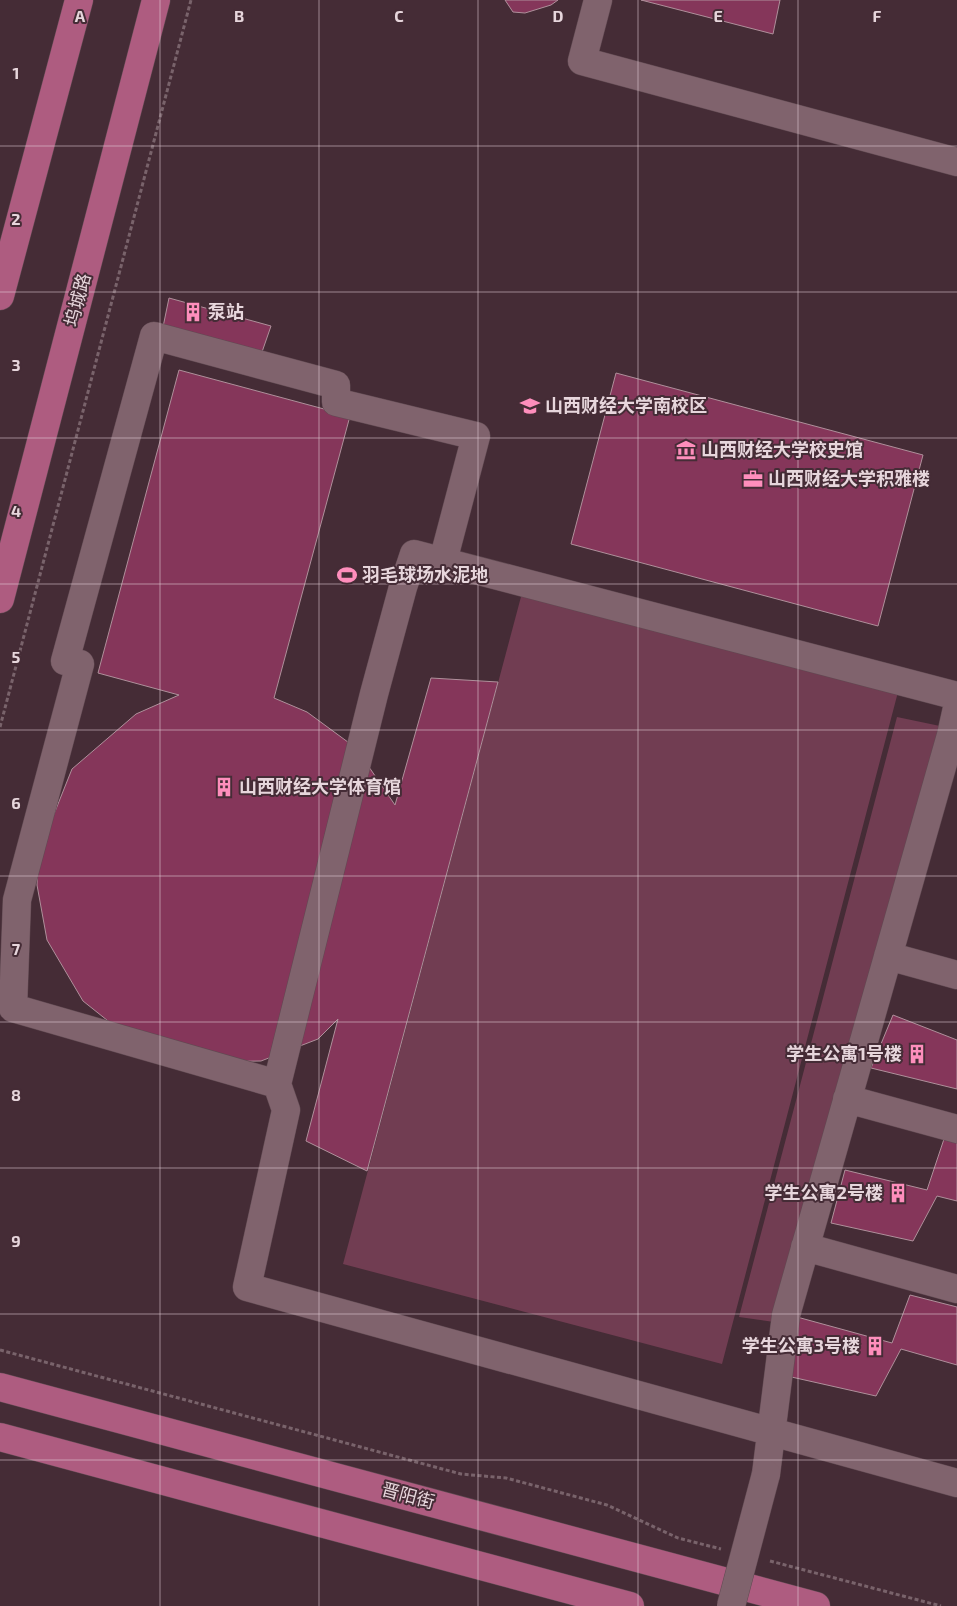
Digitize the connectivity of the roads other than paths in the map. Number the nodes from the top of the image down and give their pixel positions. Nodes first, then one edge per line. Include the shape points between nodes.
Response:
1 (79, 0) edge
2 (156, 0) edge
3 (598, 0) edge
4 (957, 162) edge
5 (0, 296) edge
6 (444, 561) junction
7 (0, 599) edge
8 (957, 696) edge
9 (957, 708) edge
10 (888, 956) junction
11 (957, 975) edge
12 (277, 1084) junction
13 (847, 1099) junction
14 (957, 1129) edge
15 (805, 1247) junction
16 (957, 1288) edge
17 (0, 1387) edge
18 (771, 1431) junction
19 (0, 1436) edge
20 (957, 1483) edge
21 (630, 1606) edge
22 (731, 1606) edge
23 (816, 1606) edge

1 - 5 main road
2 - 7 main road, 坞城路
3 - 4 street via 582,61
6 - 8 street
6 - 12 street via 414,554 403,587
6 - 12 street via 476,436 336,402 336,385 154,336 65,661 80,664 17,900 13,1008
9 - 10 street
10 - 11 street
10 - 13 street
12 - 18 street via 286,1110 247,1287
13 - 14 street
13 - 15 street
15 - 16 street
15 - 18 street via 786,1315
17 - 23 main road, 晋阳街
18 - 20 street
18 - 22 street, bridge via 766,1474
19 - 21 main road

